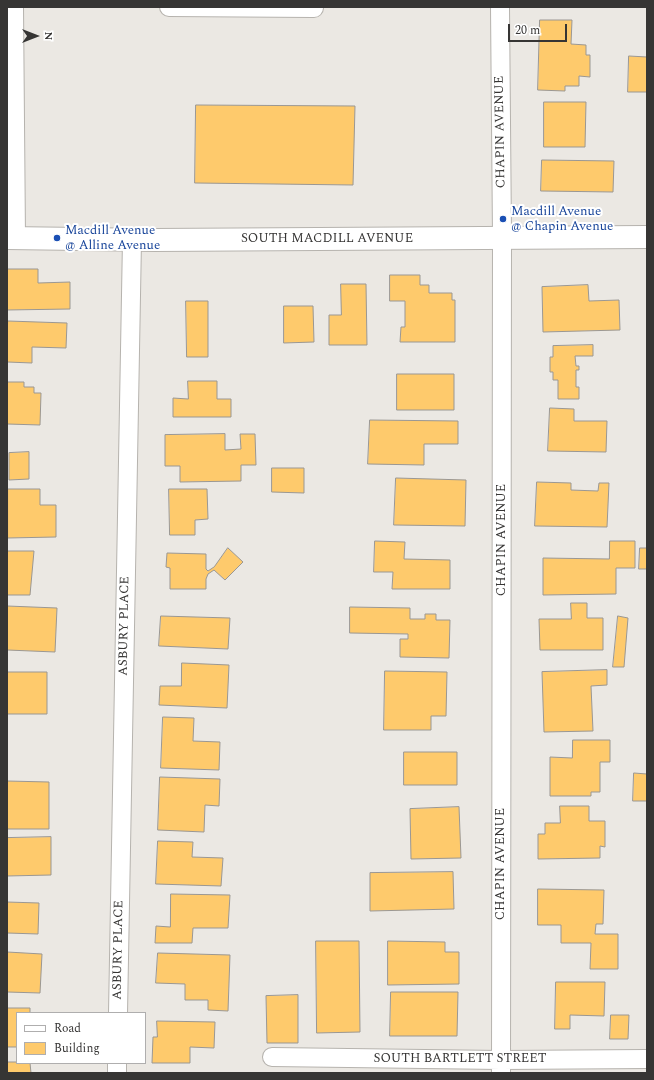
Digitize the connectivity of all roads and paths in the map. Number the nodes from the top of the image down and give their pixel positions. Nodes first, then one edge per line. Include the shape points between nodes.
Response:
1 (14, 7) edge
2 (169, 7) edge
3 (500, 7) edge
4 (314, 8) dead end
5 (502, 237) junction
6 (647, 237) edge
7 (11, 238) edge
8 (132, 240) junction
9 (118, 1012) edge
10 (272, 1057) dead end
11 (647, 1059) edge
12 (501, 1066) edge

1 - 7 street
2 - 4 street
3 - 5 street, CHAPIN AVENUE
5 - 6 street, SOUTH MACDILL AVENUE
5 - 8 street, SOUTH MACDILL AVENUE
5 - 12 street, CHAPIN AVENUE
7 - 8 street, SOUTH MACDILL AVENUE
8 - 9 street, ASBURY PLACE
10 - 12 street, SOUTH BARTLETT STREET
11 - 12 street, SOUTH BARTLETT STREET

